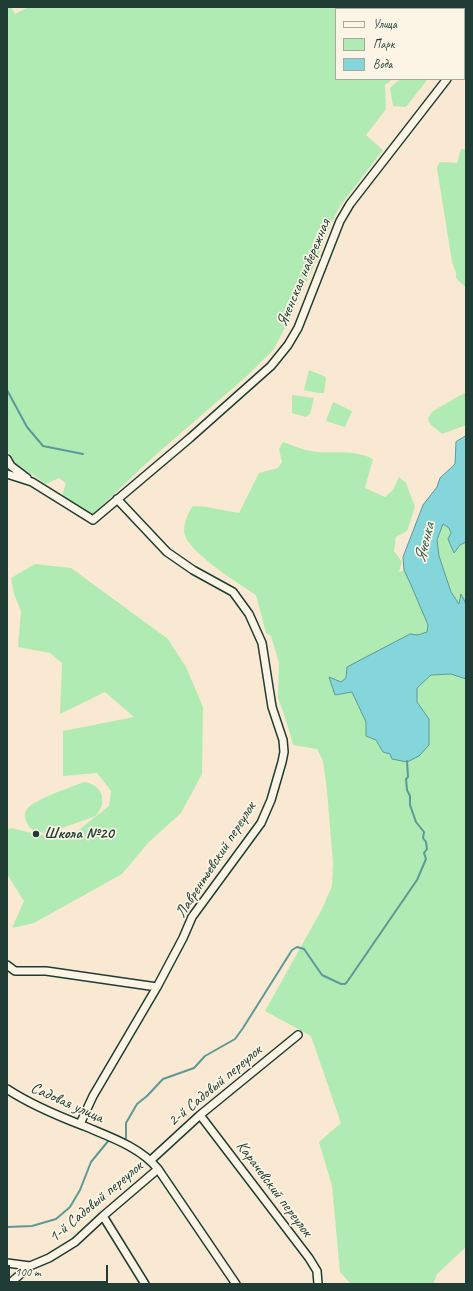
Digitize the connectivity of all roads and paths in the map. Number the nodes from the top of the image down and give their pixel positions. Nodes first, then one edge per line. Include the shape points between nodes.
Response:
1 (446, 80) edge
2 (7, 458) edge
3 (7, 474) edge
4 (32, 482) junction
5 (117, 499) junction
6 (7, 965) edge
7 (158, 987) junction
8 (298, 1035) dead end
9 (7, 1089) edge
10 (200, 1115) junction
11 (80, 1124) junction
12 (151, 1160) junction
13 (158, 1168) junction
14 (103, 1216) junction
15 (7, 1263) edge
16 (30, 1266) junction
17 (9, 1284) edge
18 (145, 1284) edge
19 (236, 1284) edge
20 (318, 1284) edge

1 - 5 street, Яченская набережная via 350,204 340,222 298,328 276,361
2 - 4 street via 11,466
3 - 4 street
4 - 5 street, Яченская набережная via 93,520
5 - 7 street, Лаврентьевский переулок via 167,552 233,592 249,614 262,643 272,707 283,740 282,762 261,823 192,917
6 - 7 street via 15,971 46,971
7 - 11 street, Лаврентьевский переулок via 93,1096
8 - 10 street, 2-й Садовый переулок
9 - 11 street, Садовая улица via 20,1098
10 - 12 street, 2-й Садовый переулок
10 - 20 street, Карачевский переулок via 309,1258 317,1272
11 - 12 street, Садовая улица via 117,1139
12 - 13 street
13 - 14 street, 1-й Садовый переулок
13 - 19 street
14 - 16 street, 1-й Садовый переулок via 74,1242 49,1258
14 - 18 street
15 - 16 street
16 - 17 street

